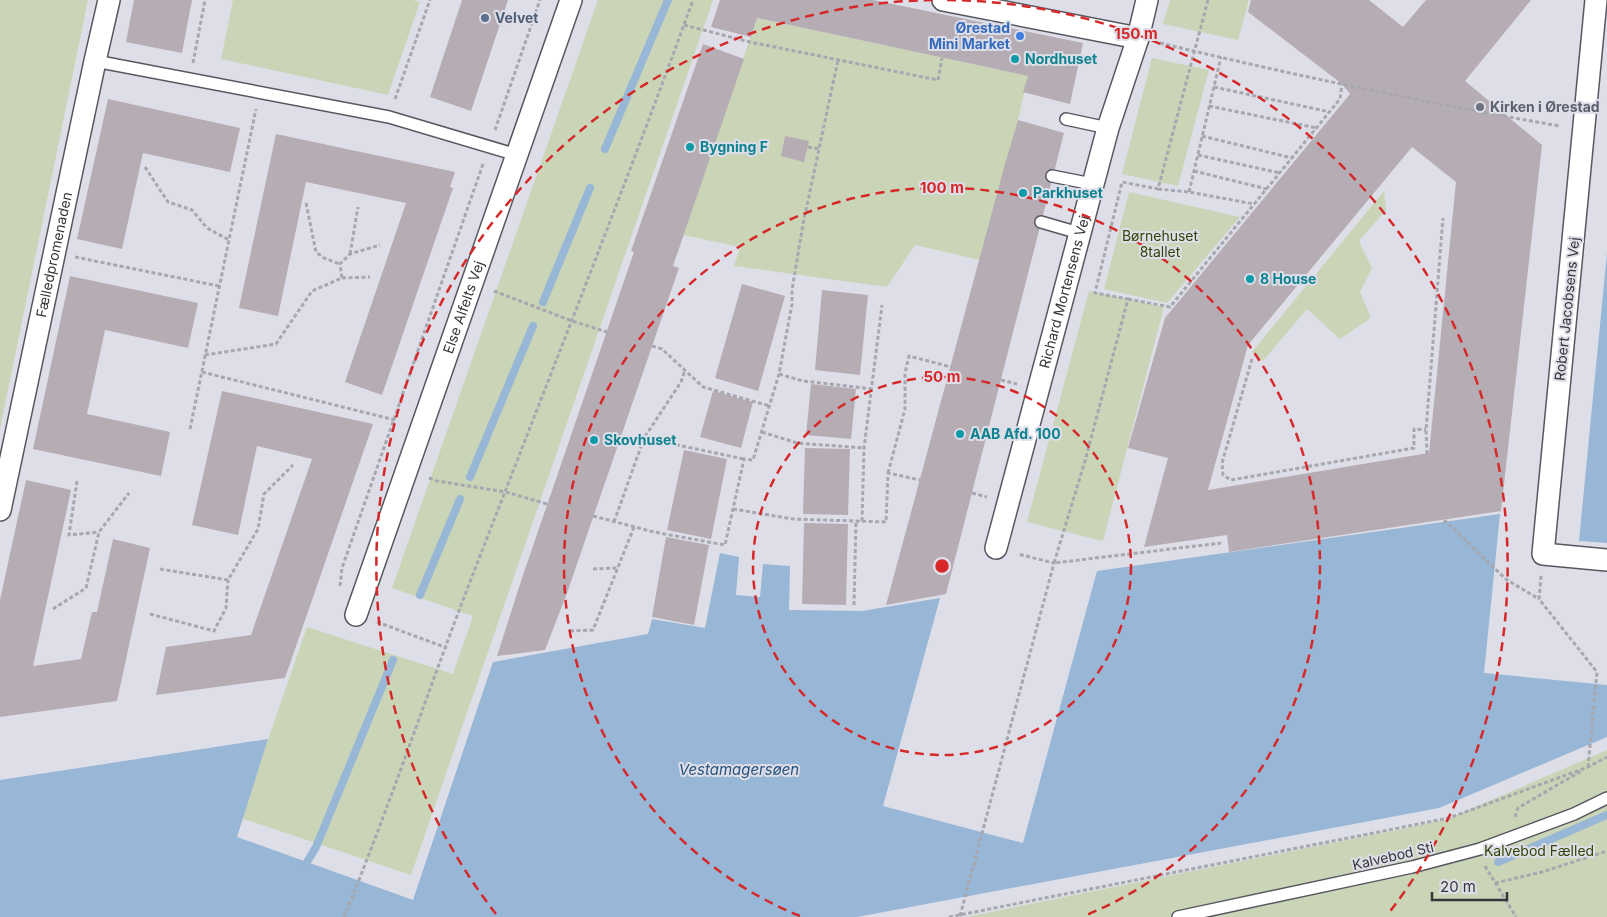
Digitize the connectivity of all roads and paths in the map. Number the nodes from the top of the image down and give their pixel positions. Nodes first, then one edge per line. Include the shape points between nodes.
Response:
1 (109, 0) edge
2 (205, 0) edge
3 (430, 0) edge
4 (540, 0) edge
5 (571, 0) edge
6 (693, 0) edge
7 (943, 0) edge
8 (1147, 0) edge
9 (1208, 0) edge
10 (1596, 0) edge
11 (684, 25) junction
12 (1138, 38) junction
13 (1194, 51) junction
14 (1221, 57) junction
15 (942, 58) dead end
16 (838, 60) junction
17 (95, 61) junction
18 (191, 78) junction
19 (1342, 84) junction
20 (1214, 87) junction
21 (259, 92) junction
22 (1210, 106) junction
23 (1330, 112) junction
24 (389, 117) junction
25 (1066, 119) dead end
26 (1108, 128) junction
27 (1317, 128) junction
28 (1584, 131) junction
29 (1202, 136) junction
30 (489, 147) junction
31 (808, 147) dead end
32 (820, 149) junction
33 (517, 155) junction
34 (1198, 155) junction
35 (1292, 158) junction
36 (146, 167) dead end
37 (1194, 171) junction
38 (1280, 173) junction
39 (1052, 176) dead end
40 (1092, 184) junction
41 (1158, 189) junction
42 (1267, 189) junction
43 (1189, 192) junction
44 (306, 203) dead end
45 (1254, 204) junction
46 (358, 207) dead end
47 (1444, 218) dead end
48 (1041, 222) dead end
49 (1079, 233) junction
50 (229, 240) junction
51 (380, 245) dead end
52 (54, 253) junction
53 (350, 254) junction
54 (340, 264) junction
55 (370, 277) dead end
56 (342, 278) junction
57 (472, 283) junction
58 (219, 286) junction
59 (1128, 299) junction
60 (882, 305) dead end
61 (572, 321) junction
62 (607, 332) dead end
63 (652, 346) dead end
64 (205, 355) junction
65 (1252, 359) dead end
66 (951, 367) dead end
67 (685, 370) junction
68 (202, 372) junction
69 (779, 374) junction
70 (872, 389) junction
71 (770, 406) junction
72 (394, 419) junction
73 (422, 426) junction
74 (190, 429) dead end
75 (1426, 430) junction
76 (762, 432) junction
77 (644, 438) junction
78 (864, 448) junction
79 (1427, 454) dead end
80 (744, 459) junction
81 (294, 465) dead end
82 (407, 470) junction
83 (888, 473) junction
84 (920, 480) dead end
85 (77, 481) dead end
86 (506, 492) junction
87 (129, 493) dead end
88 (547, 504) dead end
89 (733, 509) junction
90 (0, 510) edge
91 (593, 516) dead end
92 (1444, 520) dead end
93 (856, 521) junction
94 (862, 521) junction
95 (614, 522) junction
96 (634, 527) junction
97 (100, 532) junction
98 (1221, 543) dead end
99 (996, 548) joint
100 (1543, 554) junction
101 (1607, 560) edge
102 (1054, 563) junction
103 (618, 568) junction
104 (160, 569) dead end
105 (593, 569) dead end
106 (228, 580) junction
107 (1539, 599) junction
108 (854, 605) dead end
109 (52, 608) dead end
110 (150, 614) dead end
111 (356, 615) junction
112 (570, 631) dead end
113 (446, 648) junction
114 (1607, 756) edge
115 (1588, 767) junction
116 (1607, 798) edge
117 (1513, 823) dead end
118 (1480, 849) junction
119 (1607, 850) edge
120 (1495, 883) junction
121 (960, 916) edge
122 (344, 917) edge
123 (949, 917) edge
124 (1178, 917) edge
125 (1516, 917) edge

1 - 17 street, Fælledpromenaden
2 - 18 path
3 - 24 path
4 - 30 path
5 - 33 street, Else Alfelts Vej
6 - 11 path
7 - 12 street
8 - 12 street, Richard Mortensens Vej
9 - 13 path
10 - 28 street, Robert Jacobsens Vej
11 - 16 path
11 - 61 path
12 - 13 path
12 - 26 street, Richard Mortensens Vej
13 - 14 path
13 - 41 path
14 - 19 path
14 - 20 path
15 - 16 path via 938,80
16 - 32 path
17 - 18 lane
17 - 52 street, Fælledpromenaden
18 - 21 lane
19 - 23 path via 1340,99
19 - 28 path
20 - 22 path
20 - 23 path
21 - 24 lane
21 - 50 path
22 - 27 path
22 - 29 path
23 - 27 path
24 - 30 lane
25 - 26 lane
26 - 40 street, Richard Mortensens Vej
27 - 35 path
28 - 100 street, Robert Jacobsens Vej
29 - 34 path
29 - 35 path
30 - 33 lane
30 - 72 path
31 - 32 path
32 - 69 path via 803,224
33 - 57 street, Else Alfelts Vej
34 - 37 path
34 - 38 path
35 - 38 path
36 - 50 path via 168,202 192,210 206,228
37 - 42 path
37 - 43 path
38 - 42 path
39 - 40 lane
40 - 49 street, Richard Mortensens Vej
41 - 43 path
41 - 59 path via 1122,182 1095,293
42 - 45 path
43 - 45 path
44 - 54 path via 316,252
45 - 59 path via 1170,307
46 - 53 path
47 - 75 path
48 - 49 lane
49 - 99 street, Richard Mortensens Vej
50 - 58 path
51 - 53 path
52 - 58 path
52 - 90 street, Fælledpromenaden
53 - 54 path
54 - 56 path
55 - 56 path
56 - 64 path via 312,291 276,344
57 - 61 path
57 - 73 street, Else Alfelts Vej
58 - 64 path
59 - 102 path
60 - 70 path
61 - 62 path
61 - 86 path
63 - 67 path via 662,349
64 - 68 path
65 - 75 path via 1222,463 1223,475 1232,480 1414,448 1414,429
66 - 83 path via 909,356 905,373 905,410
67 - 71 path via 703,386
67 - 77 path via 681,382
68 - 72 path
68 - 74 path
69 - 70 path via 803,381
69 - 71 path
70 - 78 path
71 - 76 path
72 - 73 path
72 - 111 path via 342,568 340,585 343,600
73 - 82 street, Else Alfelts Vej
75 - 79 path
76 - 78 path via 797,443
76 - 80 path via 753,460
77 - 80 path
77 - 95 path
78 - 94 path
80 - 89 path
81 - 106 path via 264,494 258,529
82 - 86 path via 437,481
82 - 111 street, Else Alfelts Vej
83 - 84 path
83 - 94 path via 886,522
85 - 97 path via 69,535
86 - 88 path
86 - 113 path
87 - 97 path
89 - 93 path via 793,520
89 - 96 path via 725,545
91 - 95 path
92 - 107 path via 1507,580
93 - 94 path
93 - 108 path
95 - 96 path
96 - 103 path
97 - 109 path via 86,588
98 - 102 path
99 - 102 path
100 - 101 street
100 - 107 path
102 - 121 path
103 - 105 path
103 - 112 path via 593,630
104 - 106 path
106 - 110 path via 226,608 214,631
107 - 115 path via 1597,672
111 - 113 path
113 - 122 path
114 - 115 path
115 - 117 path via 1518,808
115 - 121 path via 1449,818
116 - 118 lane, Kalvebod Sti via 1574,814
118 - 120 path
118 - 124 lane, Kalvebod Sti via 1376,876
119 - 120 path via 1542,872
120 - 125 path
121 - 123 path

